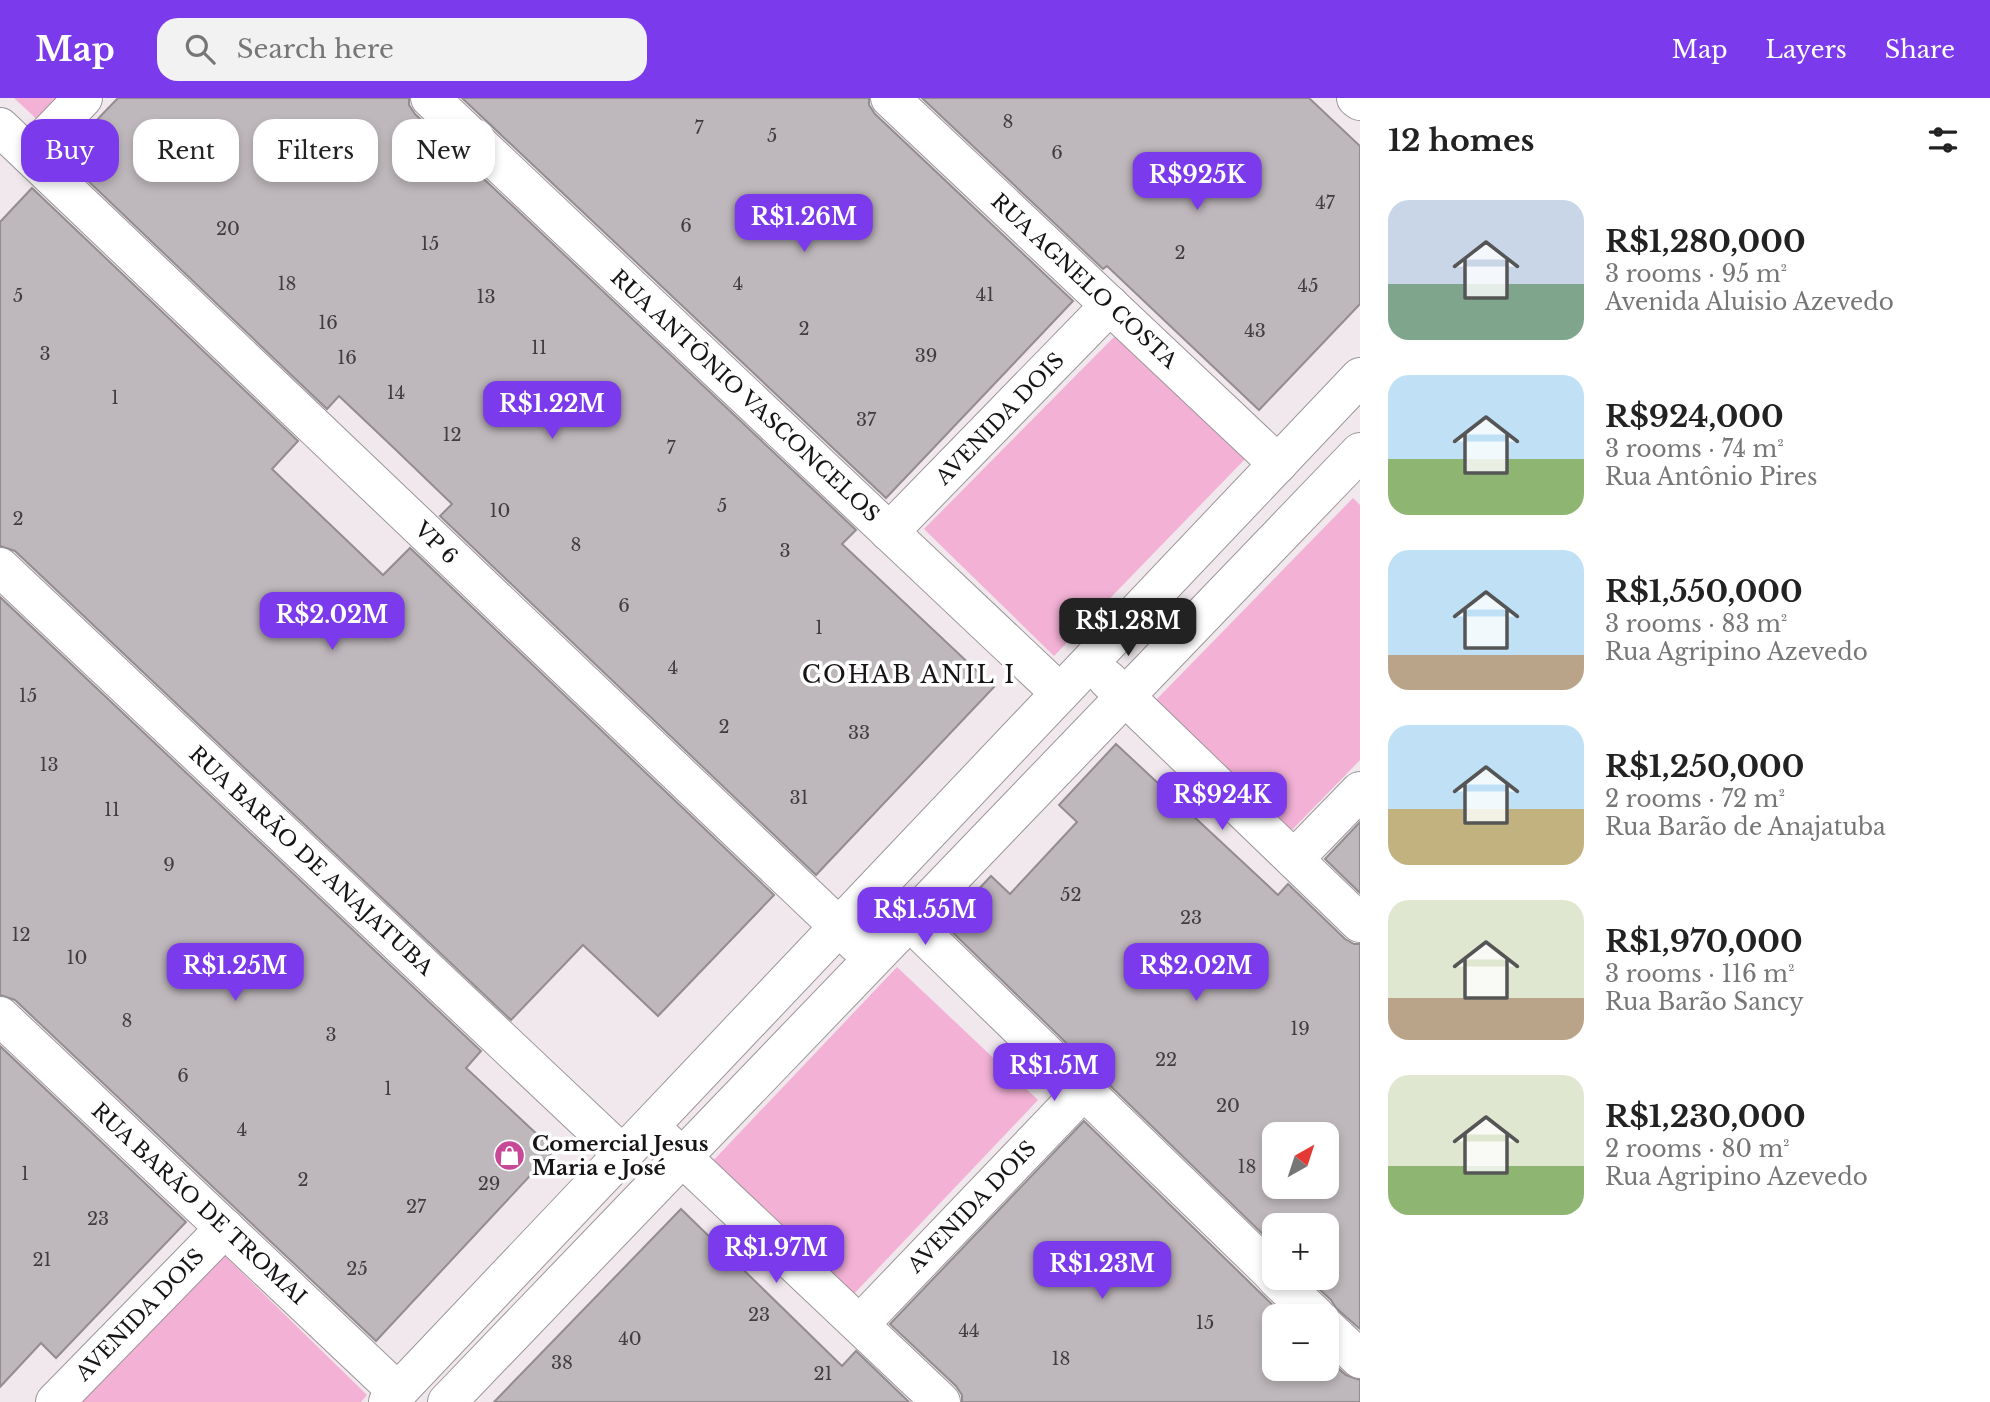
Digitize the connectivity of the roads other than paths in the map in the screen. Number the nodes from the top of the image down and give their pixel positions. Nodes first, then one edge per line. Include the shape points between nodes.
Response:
1 (83, 98) edge
2 (430, 98) edge
3 (890, 98) edge
4 (63, 119) edge
5 (0, 127) edge
6 (21, 147) edge
7 (57, 182) edge
8 (1110, 305) junction
9 (1360, 377) edge
10 (1278, 464) junction
11 (1353, 472) edge
12 (889, 532) junction
13 (0, 567) edge
14 (1090, 662) junction
15 (1060, 693) junction
16 (1125, 697) junction
17 (1360, 791) edge
18 (1294, 859) junction
19 (875, 888) junction
20 (909, 920) junction
21 (1360, 923) edge
22 (838, 927) junction
23 (873, 960) junction
24 (0, 1016) edge
25 (1084, 1090) junction
26 (650, 1126) junction
27 (622, 1154) junction
28 (682, 1157) junction
29 (225, 1228) junction
30 (1262, 1263) edge
31 (1289, 1290) edge
32 (1303, 1304) edge
33 (860, 1324) junction
34 (1339, 1339) edge
35 (1360, 1359) edge
36 (393, 1397) edge
37 (55, 1402) edge
38 (449, 1402) edge
39 (941, 1402) edge

1 - 4 street
2 - 12 street, RUA ANTÔNIO VASCONCELOS
3 - 8 street, RUA AGNELO COSTA
5 - 6 street, VP 6
7 - 22 street, VP 6
8 - 10 street, RUA AGNELO COSTA
8 - 12 street, AVENIDA DOIS
9 - 10 street
10 - 14 street
11 - 16 street
12 - 15 street, RUA ANTÔNIO VASCONCELOS
13 - 27 street, RUA BARÃO DE ANAJATUBA
14 - 15 street
14 - 16 street
15 - 19 street
16 - 18 street
16 - 20 street
17 - 18 street
18 - 21 street
19 - 20 street
19 - 22 street
20 - 23 street
20 - 25 street
22 - 23 street, VP 6
22 - 26 street
23 - 28 street
24 - 29 street, RUA BARÃO DE TROMAI
25 - 30 street
25 - 33 street, AVENIDA DOIS
26 - 27 street
26 - 28 street
27 - 36 street
28 - 33 street
28 - 38 street
29 - 36 street, RUA BARÃO DE TROMAI
29 - 37 street, AVENIDA DOIS
31 - 32 street
33 - 39 street
34 - 35 street

